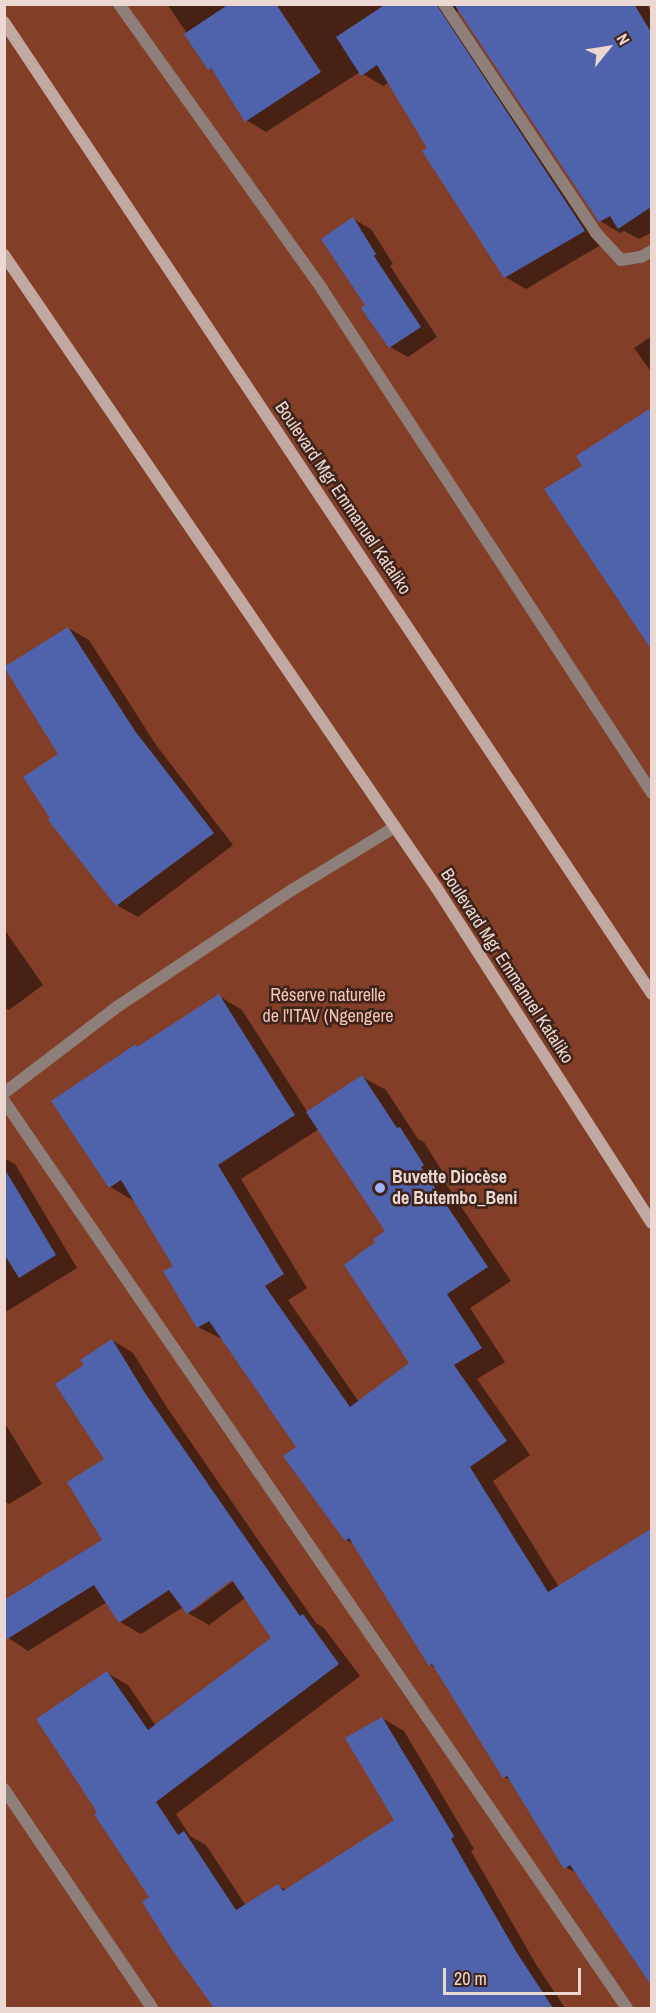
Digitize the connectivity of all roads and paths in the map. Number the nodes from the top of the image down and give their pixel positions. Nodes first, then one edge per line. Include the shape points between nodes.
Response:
1 (119, 4) edge
2 (444, 4) edge
3 (4, 22) edge
4 (651, 251) edge
5 (4, 255) edge
6 (651, 793) edge
7 (395, 827) junction
8 (651, 994) edge
9 (4, 1093) edge
10 (4, 1101) edge
11 (651, 1223) edge
12 (4, 1789) edge
13 (152, 2008) edge
14 (627, 2008) edge

1 - 6 street via 322,289
2 - 4 street via 596,233 621,260
3 - 8 street, Boulevard Mgr Emmanuel Kataliko
5 - 7 street, Boulevard Mgr Emmanuel Kataliko
7 - 9 street via 292,890 117,1007
7 - 11 street, Boulevard Mgr Emmanuel Kataliko
10 - 14 street
12 - 13 street

